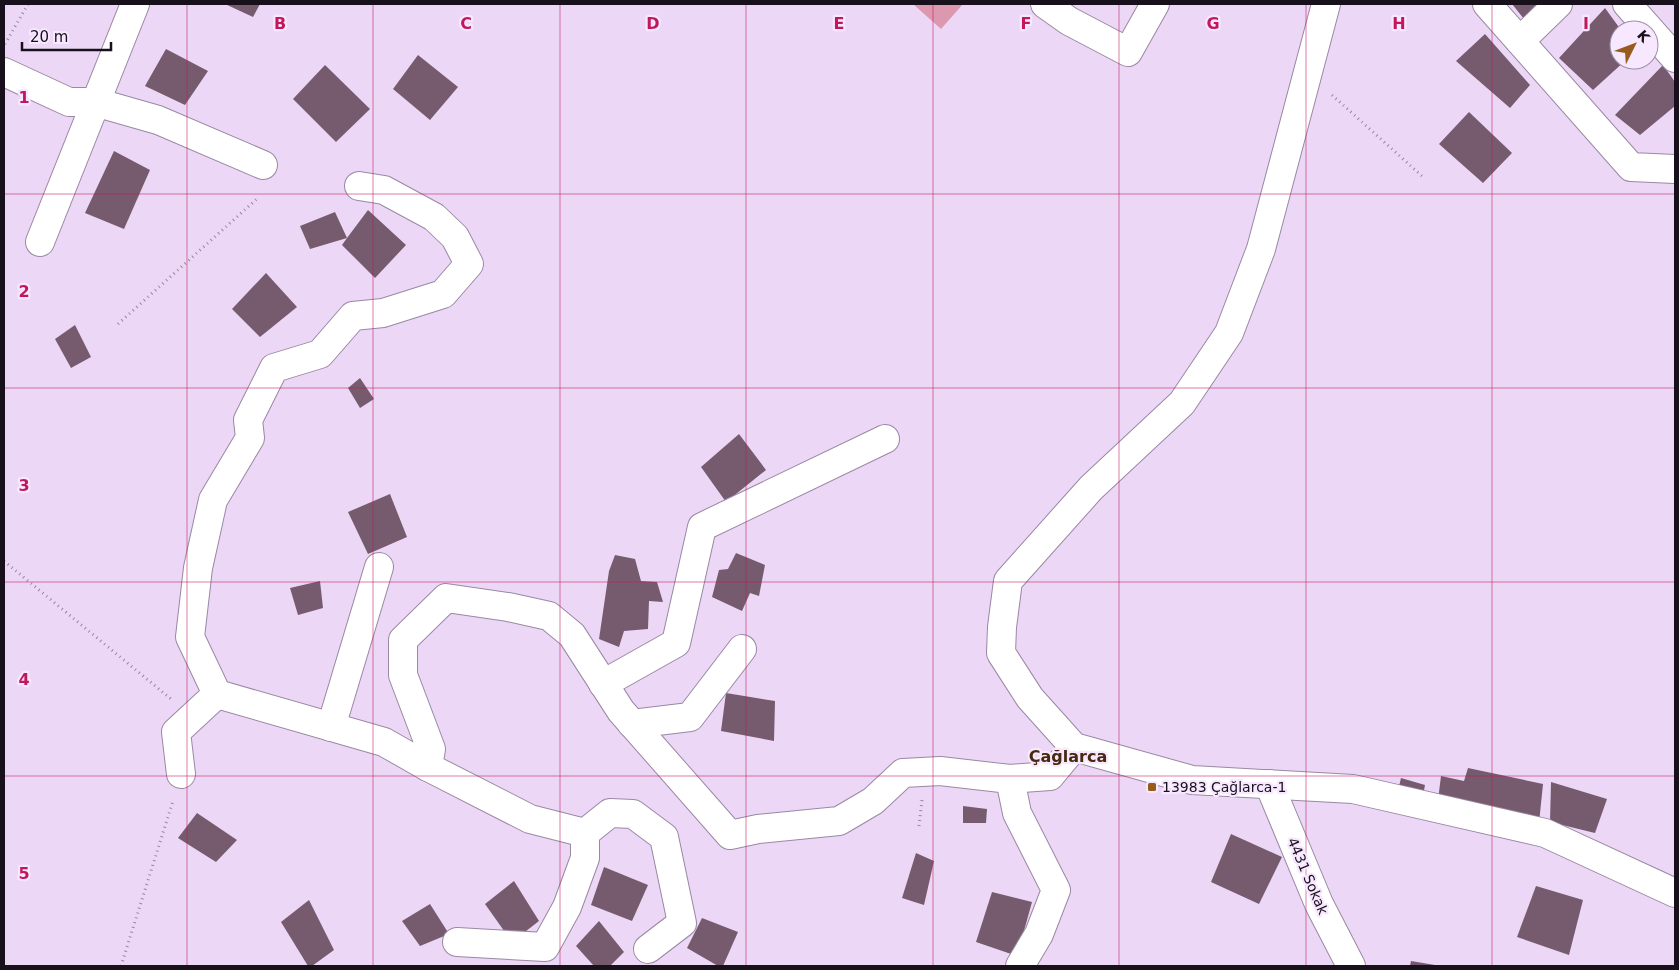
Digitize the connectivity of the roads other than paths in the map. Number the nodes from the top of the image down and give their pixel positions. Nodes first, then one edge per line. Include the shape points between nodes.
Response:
1 (135, 4) edge
2 (1045, 4) edge
3 (1155, 4) edge
4 (1326, 4) edge
5 (1487, 4) edge
6 (1558, 4) edge
7 (1627, 4) edge
8 (1520, 41) junction
9 (1675, 58) edge
10 (4, 72) edge
11 (95, 102) junction
12 (263, 165) dead end
13 (1675, 169) edge
14 (359, 186) dead end
15 (40, 242) dead end
16 (885, 439) dead end
17 (379, 567) dead end
18 (742, 649) dead end
19 (603, 684) junction
20 (216, 694) junction
21 (632, 724) junction
22 (331, 727) junction
23 (1074, 747) junction
24 (428, 767) junction
25 (181, 774) road end
26 (1010, 779) junction
27 (1269, 784) junction
28 (585, 833) junction
29 (1675, 893) edge
30 (457, 942) dead end
31 (648, 949) dead end
32 (1020, 966) edge
33 (1351, 966) edge

1 - 11 street
2 - 3 street via 1069,21 1128,52
4 - 23 street via 1261,249 1229,333 1182,403 1091,488 1008,581 1001,653 1030,698
5 - 8 street
6 - 8 street
7 - 9 street
8 - 13 street via 1631,168
10 - 11 street via 69,102
11 - 12 street via 158,120
11 - 15 street
14 - 20 street via 384,190 434,217 455,237 469,264 442,294 383,313 353,316 320,354 274,368 248,420 250,438 213,500 198,568 190,637
16 - 19 street via 702,527 676,643
17 - 22 street
18 - 21 street via 690,717
19 - 21 street
19 - 24 street via 572,636 549,616 446,598 403,640 403,676 431,749
20 - 22 street
20 - 25 street via 176,732
21 - 26 street via 730,835 839,821 873,801 903,773 940,771
22 - 24 street via 384,742
23 - 26 street via 1050,776
23 - 27 street via 1192,780
24 - 28 street via 530,819
26 - 32 street via 1017,813 1056,890 1039,934
27 - 29 street via 1353,789 1544,833
27 - 33 street, 4431 Sokak via 1319,904
28 - 30 street via 586,858 567,906 545,947
28 - 31 street via 610,813 633,814 664,837 682,923

